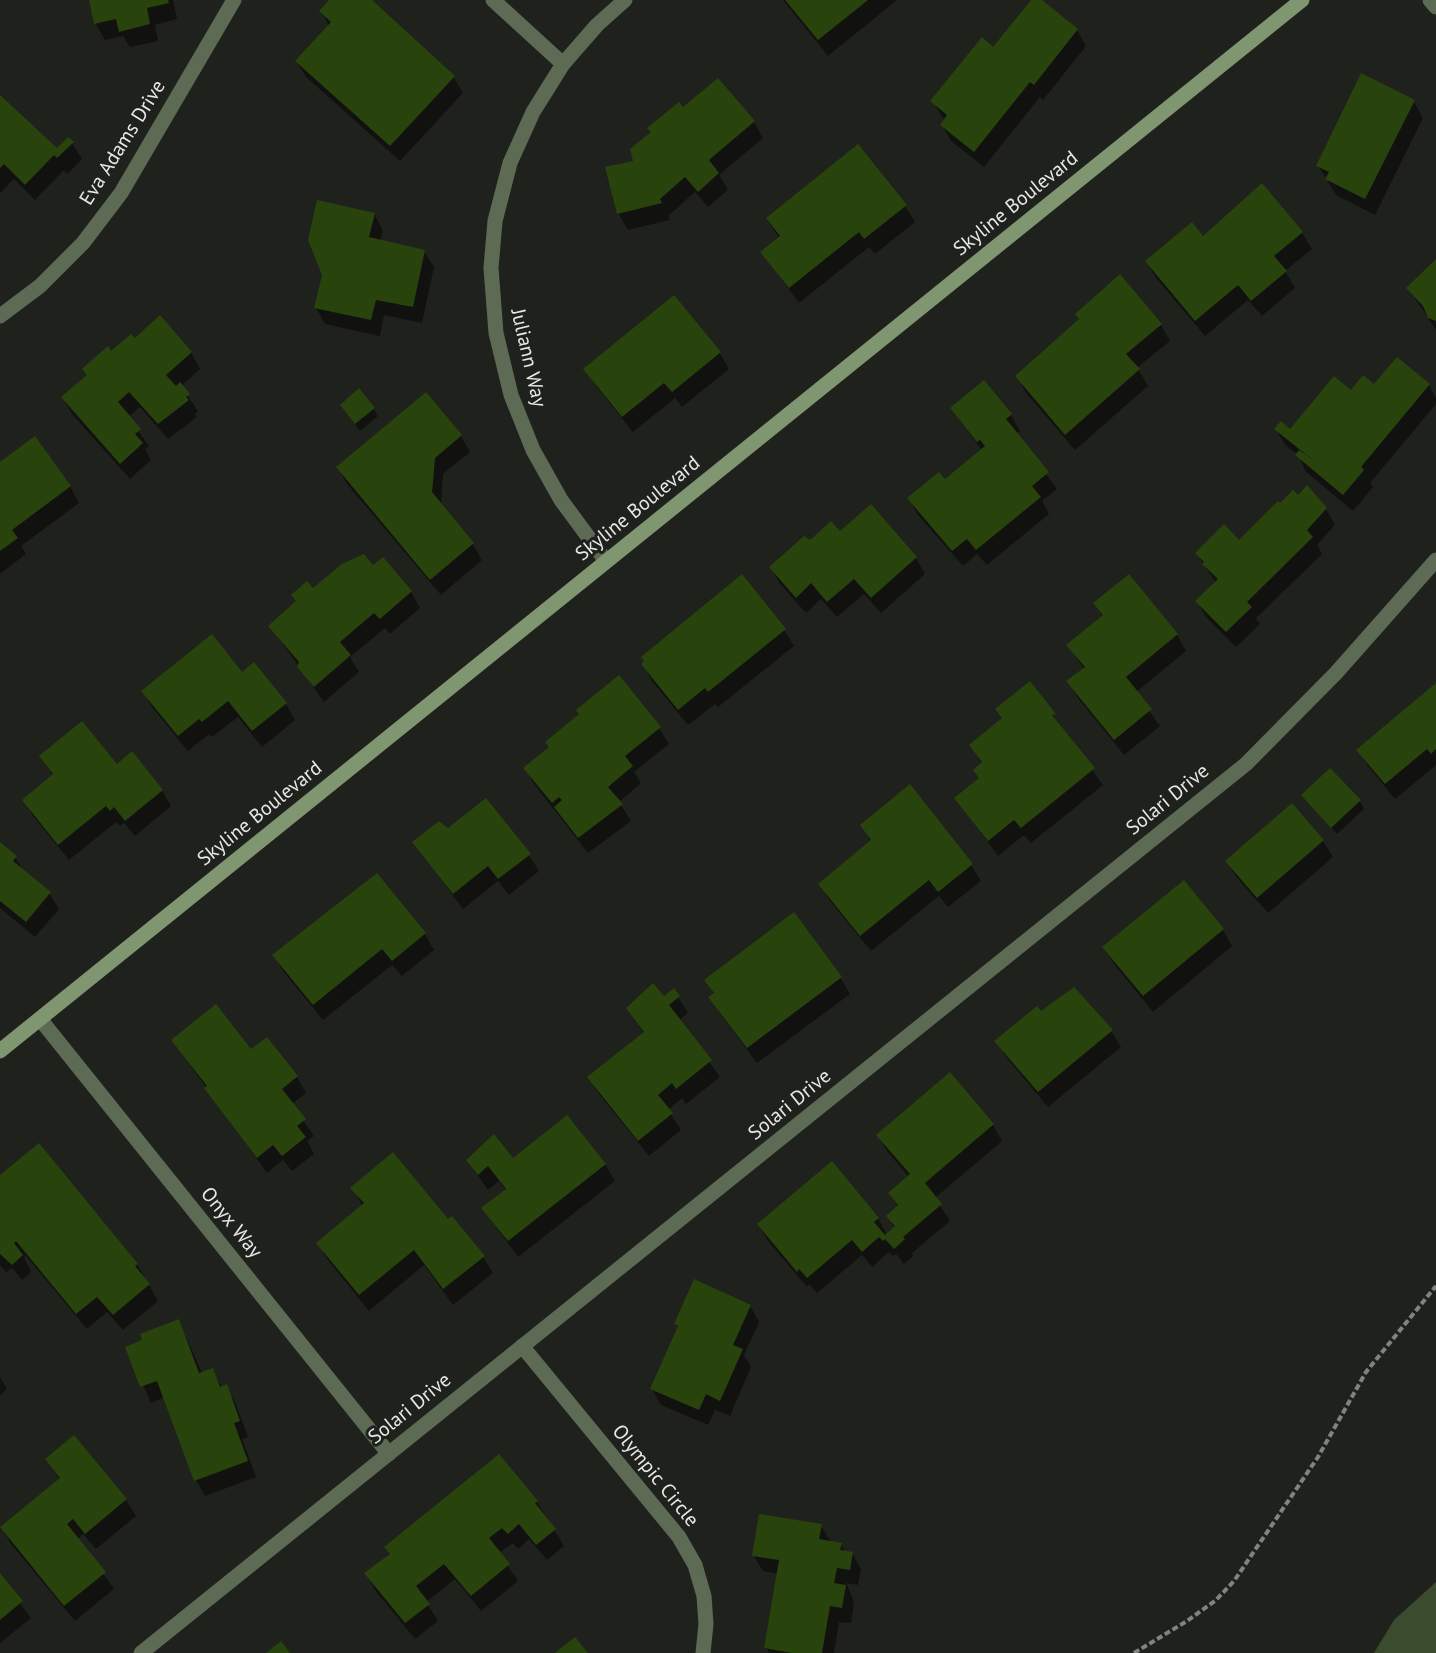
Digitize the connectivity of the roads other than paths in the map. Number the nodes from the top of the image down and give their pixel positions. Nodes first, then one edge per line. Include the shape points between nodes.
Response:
1 (234, 0) edge
2 (493, 0) edge
3 (625, 0) edge
4 (1302, 0) edge
5 (1430, 0) edge
6 (1436, 7) edge
7 (563, 64) junction
8 (0, 316) edge
9 (1436, 560) edge
10 (606, 561) junction
11 (40, 1019) junction
12 (0, 1051) edge
13 (522, 1347) junction
14 (389, 1454) junction
15 (141, 1653) edge
16 (703, 1653) edge

1 - 8 street, Eva Adams Drive via 121,193 83,243 40,286
2 - 7 street
3 - 7 street, Juliann Way
4 - 10 street, Skyline Boulevard
5 - 6 street
7 - 10 street, Juliann Way via 533,112 510,163 495,221 491,268 496,333 511,395 533,450 561,500
9 - 13 street, Solari Drive via 1336,673 1246,764
10 - 11 street, Skyline Boulevard
11 - 12 street, Skyline Boulevard
11 - 14 street, Onyx Way
13 - 14 street, Solari Drive
13 - 16 street, Olympic Circle via 679,1538 695,1565 704,1596
14 - 15 street, Solari Drive

